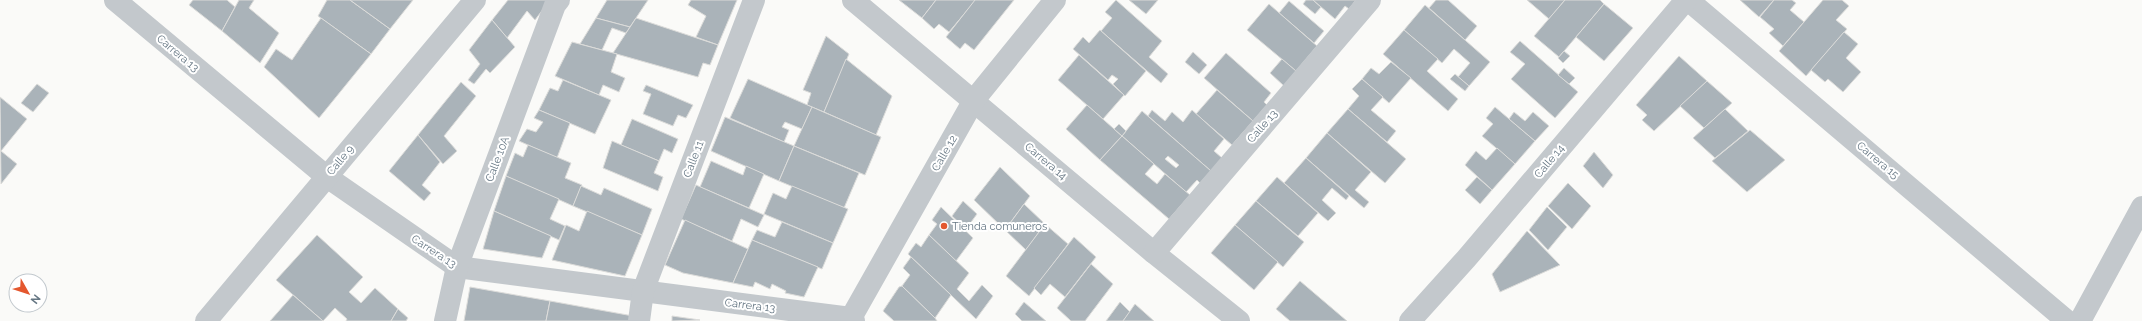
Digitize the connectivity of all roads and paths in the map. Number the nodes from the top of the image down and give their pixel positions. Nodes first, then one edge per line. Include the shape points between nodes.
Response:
1 (115, 0) edge
2 (475, 0) edge
3 (559, 0) edge
4 (754, 0) edge
5 (853, 0) edge
6 (1055, 0) edge
7 (1370, 0) edge
8 (1687, 0) edge
9 (974, 100) junction
10 (326, 177) junction
11 (2142, 207) edge
12 (1154, 252) junction
13 (457, 267) junction
14 (643, 291) junction
15 (852, 319) edge
16 (206, 321) edge
17 (445, 321) edge
18 (639, 321) edge
19 (1239, 321) edge
20 (1410, 321) edge
21 (2067, 321) edge
22 (2080, 321) edge

1 - 10 street, Carrera 13
2 - 10 street, Calle 9
3 - 13 street, Calle 10A
4 - 14 street, Calle 11
5 - 9 street, Carrera 14
6 - 9 street, Calle 12
7 - 12 street, Calle 13
8 - 20 street, Calle 14 via 1466,260
8 - 21 street, Carrera 15
9 - 12 street, Carrera 14
9 - 15 street, Calle 12
10 - 13 street, Carrera 13
10 - 16 street, Calle 9
11 - 22 street
12 - 19 street, Carrera 14
13 - 14 street, Carrera 13
13 - 17 street, Calle 10A
14 - 15 street, Carrera 13
14 - 18 street, Calle 11

